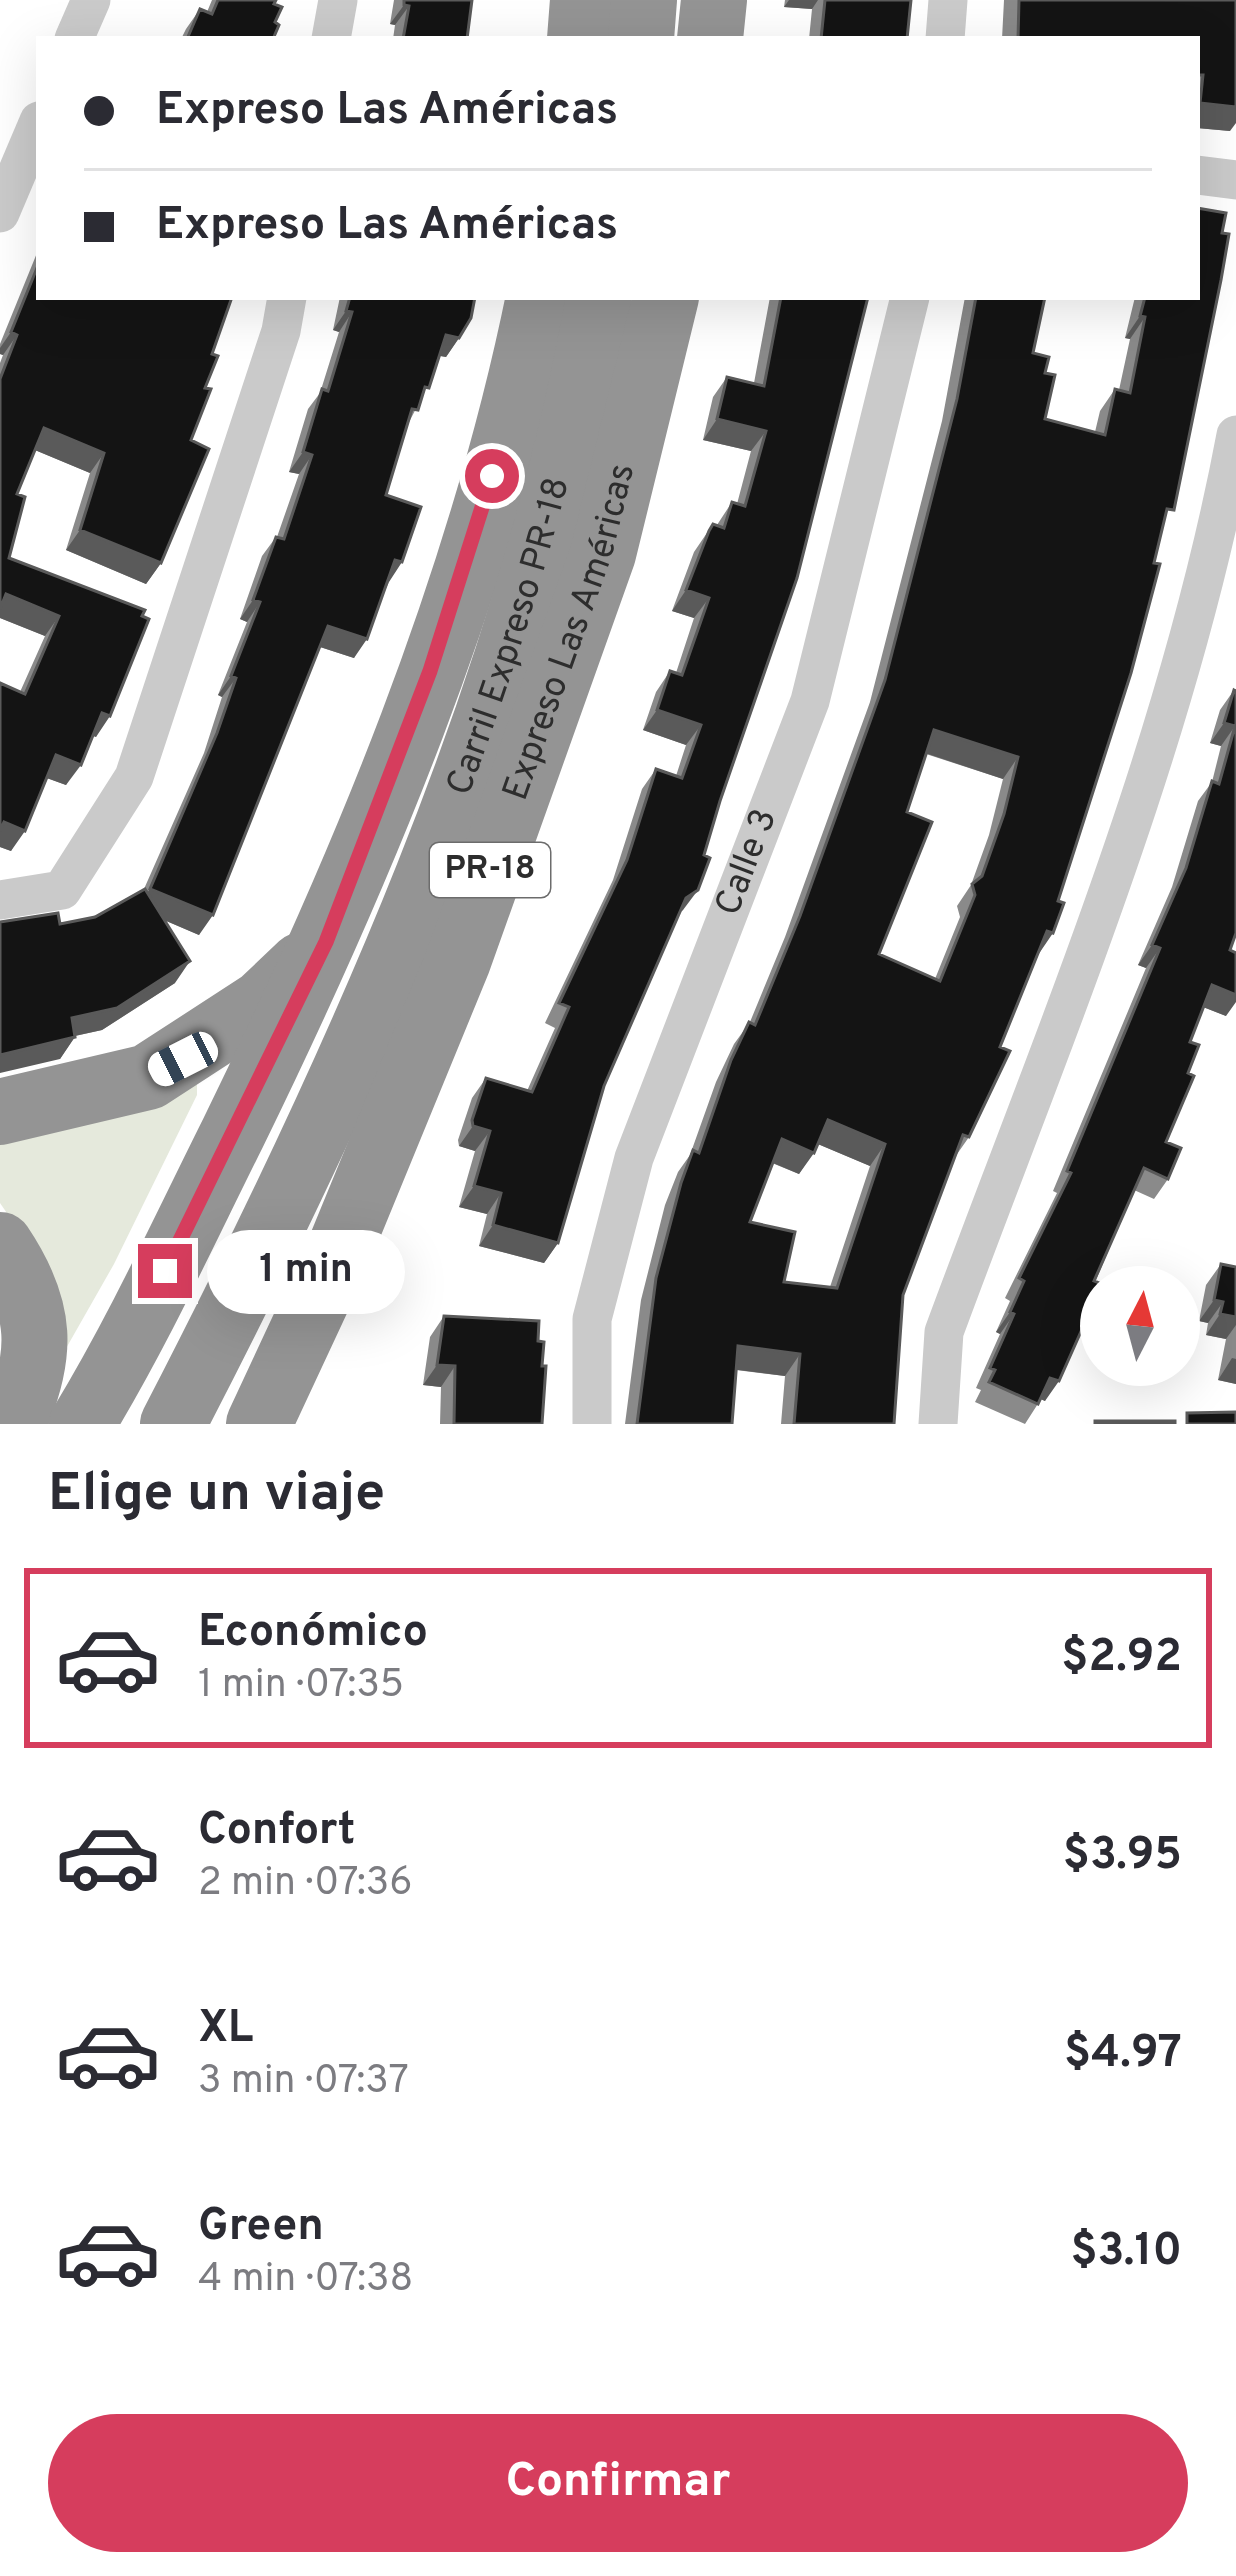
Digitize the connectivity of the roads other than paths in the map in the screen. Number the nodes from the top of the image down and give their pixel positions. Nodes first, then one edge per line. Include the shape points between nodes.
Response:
1 (91, 0) edge
2 (338, 0) edge
3 (583, 0) edge
4 (644, 0) edge
5 (714, 0) edge
6 (948, 0) edge
7 (75, 36) edge
8 (332, 36) edge
9 (580, 36) edge
10 (641, 36) edge
11 (710, 36) edge
12 (945, 36) edge
13 (36, 129) edge
14 (1200, 175) edge
15 (1236, 180) edge
16 (0, 212) edge
17 (286, 300) edge
18 (538, 300) edge
19 (598, 300) edge
20 (665, 300) edge
21 (909, 300) edge
22 (1236, 435) edge
23 (0, 900) edge
24 (326, 942) junction
25 (0, 1112) edge
26 (0, 1245) edge
27 (334, 1263) junction
28 (13, 1424) edge
29 (82, 1424) edge
30 (173, 1424) edge
31 (259, 1424) edge
32 (309, 1424) edge
33 (592, 1424) edge
34 (938, 1424) edge

1 - 7 street
2 - 8 street
3 - 9 highway
4 - 10 highway
5 - 11 highway
6 - 12 street
13 - 16 street
14 - 15 street
17 - 23 street via 134,777 62,890
18 - 24 highway via 465,563
19 - 30 highway, Carril Expreso PR-18 via 532,578 475,749 267,1242
20 - 27 highway, Expreso Las Américas / PR-18 via 603,554 458,961
21 - 33 street, Calle 3 via 810,701 634,1159 592,1318
22 - 34 street via 1213,559 1156,754 944,1332
24 - 25 highway via 262,1004 183,1059 148,1077
24 - 29 highway via 125,1353
26 - 28 highway via 33,1313 36,1351
27 - 31 highway, Expreso Las Américas / PR-18
27 - 32 highway via 322,1382

